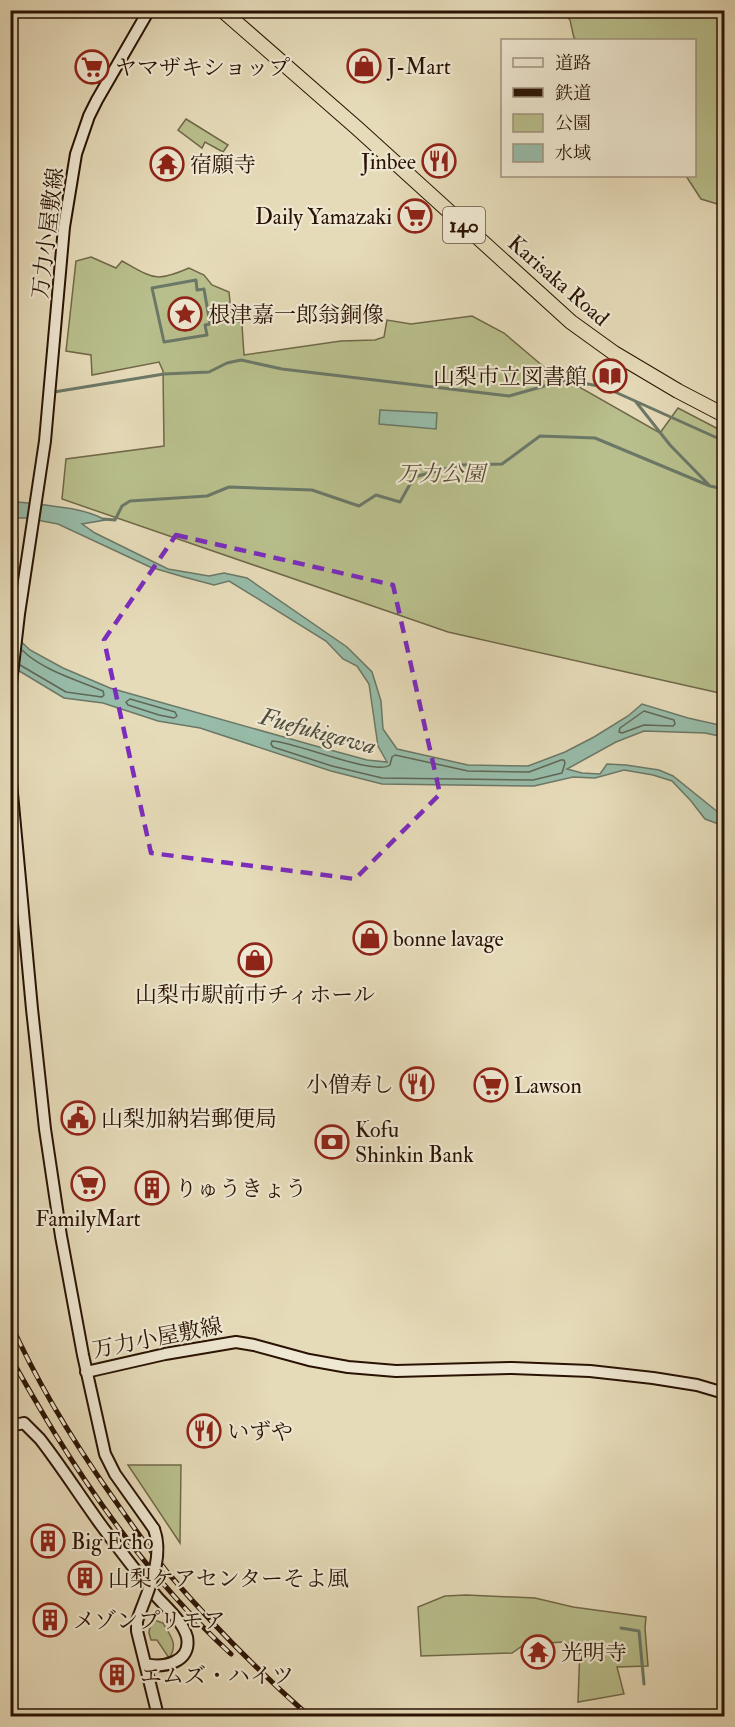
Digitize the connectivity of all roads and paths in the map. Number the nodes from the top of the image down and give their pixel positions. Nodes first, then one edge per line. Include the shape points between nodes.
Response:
1 (149, 10) edge
2 (222, 10) edge
3 (724, 415) edge
4 (10, 692) edge
5 (10, 772) edge
6 (86, 1372) junction
7 (724, 1393) edge
8 (10, 1426) edge
9 (146, 1664) junction
10 (158, 1716) edge

1 - 4 main road, 万力小屋敷線 via 97,100 76,154 64,227 44,450
2 - 3 highway, Karisaka Road / 140 via 571,321 614,353
5 - 6 main road, 万力小屋敷線 via 42,1105
6 - 7 main road, 万力小屋敷線 via 236,1342 348,1367 396,1371 590,1371 686,1383
6 - 9 main road, bridge via 105,1454 158,1540 154,1573 137,1621
8 - 9 main road via 24,1423 40,1439 128,1562 185,1633 187,1642 179,1659 163,1666
9 - 10 main road

